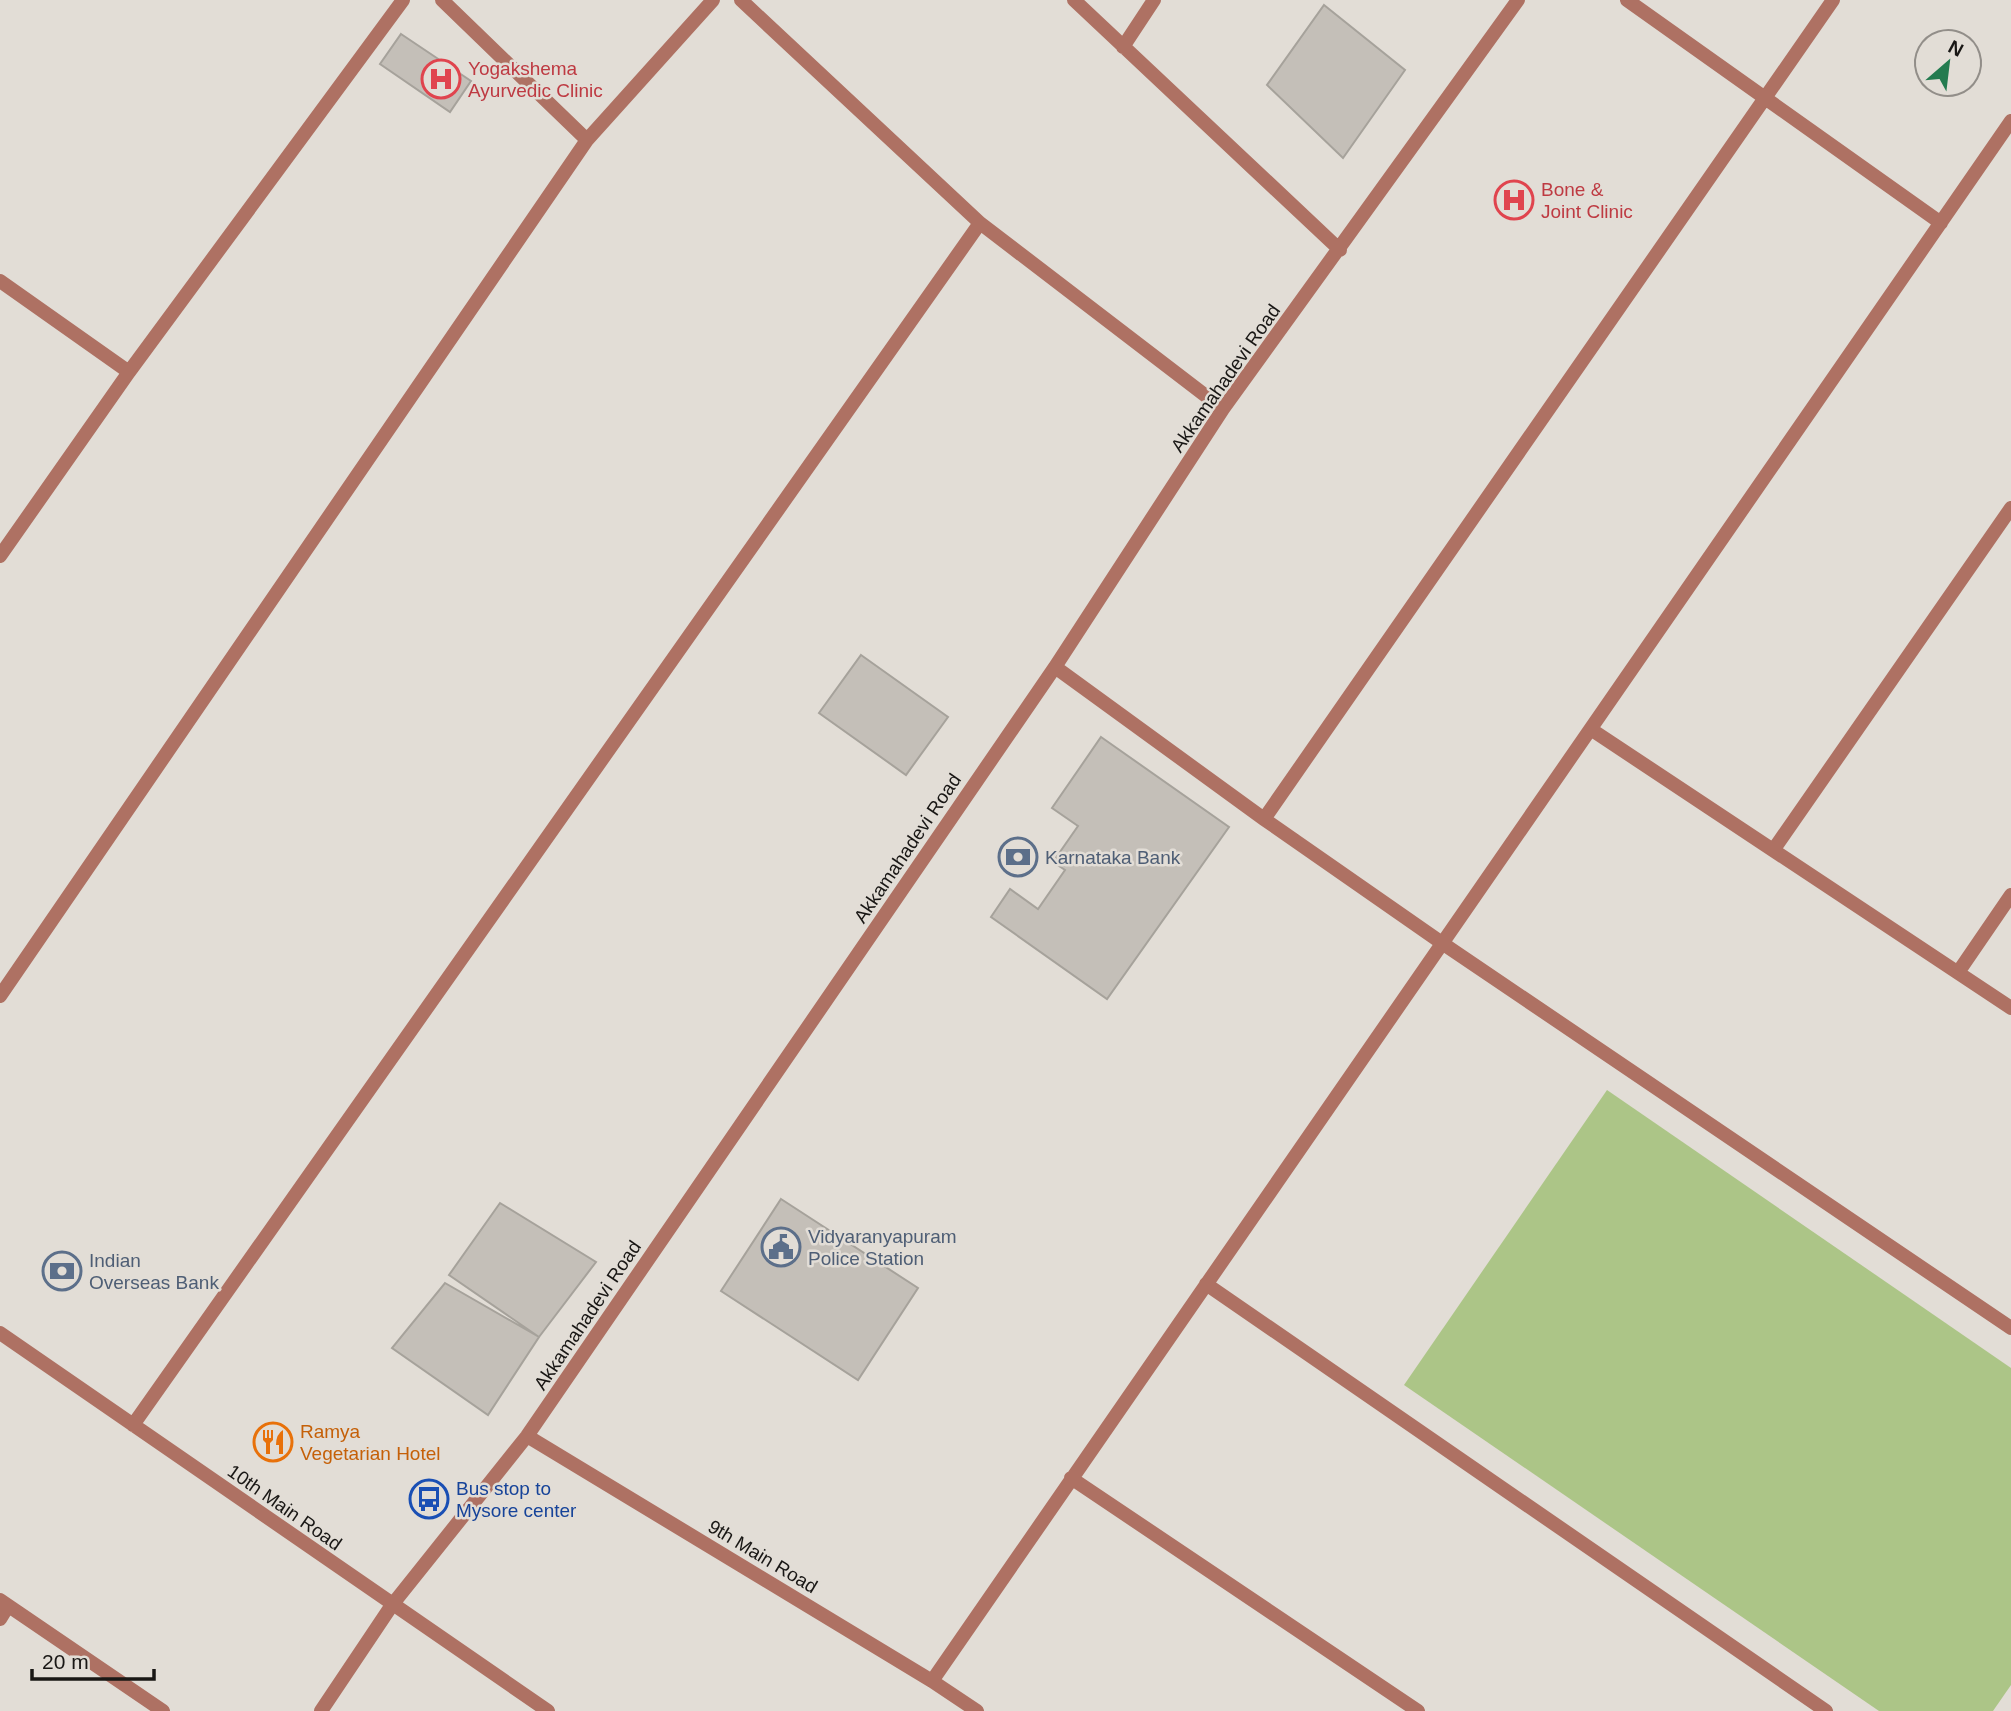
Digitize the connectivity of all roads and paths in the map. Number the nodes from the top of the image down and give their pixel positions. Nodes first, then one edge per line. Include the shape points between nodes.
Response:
1 (403, 0) edge
2 (442, 0) edge
3 (713, 0) edge
4 (741, 0) edge
5 (1074, 0) edge
6 (1154, 0) edge
7 (1518, 0) edge
8 (1627, 0) edge
9 (1833, 0) edge
10 (1123, 47) junction
11 (1765, 98) junction
12 (2011, 121) edge
13 (587, 140) junction
14 (980, 223) junction
15 (1941, 223) junction
16 (1340, 250) junction
17 (0, 281) edge
18 (129, 372) junction
19 (1223, 409) junction
20 (2011, 508) edge
21 (1, 552) edge
22 (1055, 667) junction
23 (1592, 730) junction
24 (1264, 819) junction
25 (1774, 849) junction
26 (2011, 895) edge
27 (1442, 943) junction
28 (1958, 971) junction
29 (0, 996) edge
30 (2011, 1008) edge
31 (1206, 1284) junction
32 (2011, 1328) edge
33 (0, 1333) edge
34 (133, 1425) junction
35 (527, 1436) junction
36 (1071, 1478) junction
37 (392, 1605) junction
38 (3, 1608) edge
39 (932, 1681) junction
40 (163, 1711) edge
41 (321, 1711) edge
42 (548, 1711) edge
43 (977, 1711) edge
44 (1418, 1711) edge
45 (1826, 1711) edge

1 - 18 street
2 - 13 street
3 - 13 street
4 - 14 street
5 - 10 street
6 - 10 street
7 - 16 street, Akkamahadevi Road
8 - 11 street
9 - 11 street
10 - 16 street
11 - 15 street
11 - 24 street
12 - 15 street
13 - 29 street
14 - 19 street
14 - 34 street
15 - 23 street
16 - 19 street, Akkamahadevi Road
17 - 18 street
18 - 21 street
19 - 22 street, Akkamahadevi Road
20 - 25 street
22 - 24 street
22 - 35 street, Akkamahadevi Road
23 - 25 street
23 - 27 street
24 - 27 street
25 - 28 street
26 - 28 street
27 - 31 street
27 - 32 street
28 - 30 street
31 - 36 street
31 - 45 street
33 - 34 street, 10th Main Road
34 - 37 street, 10th Main Road
35 - 37 street, Akkamahadevi Road
35 - 39 street, 9th Main Road
36 - 39 street
36 - 44 street
37 - 41 street, Akkamahadevi Road
37 - 42 street, 10th Main Road
38 - 40 street
39 - 43 street, 9th Main Road

